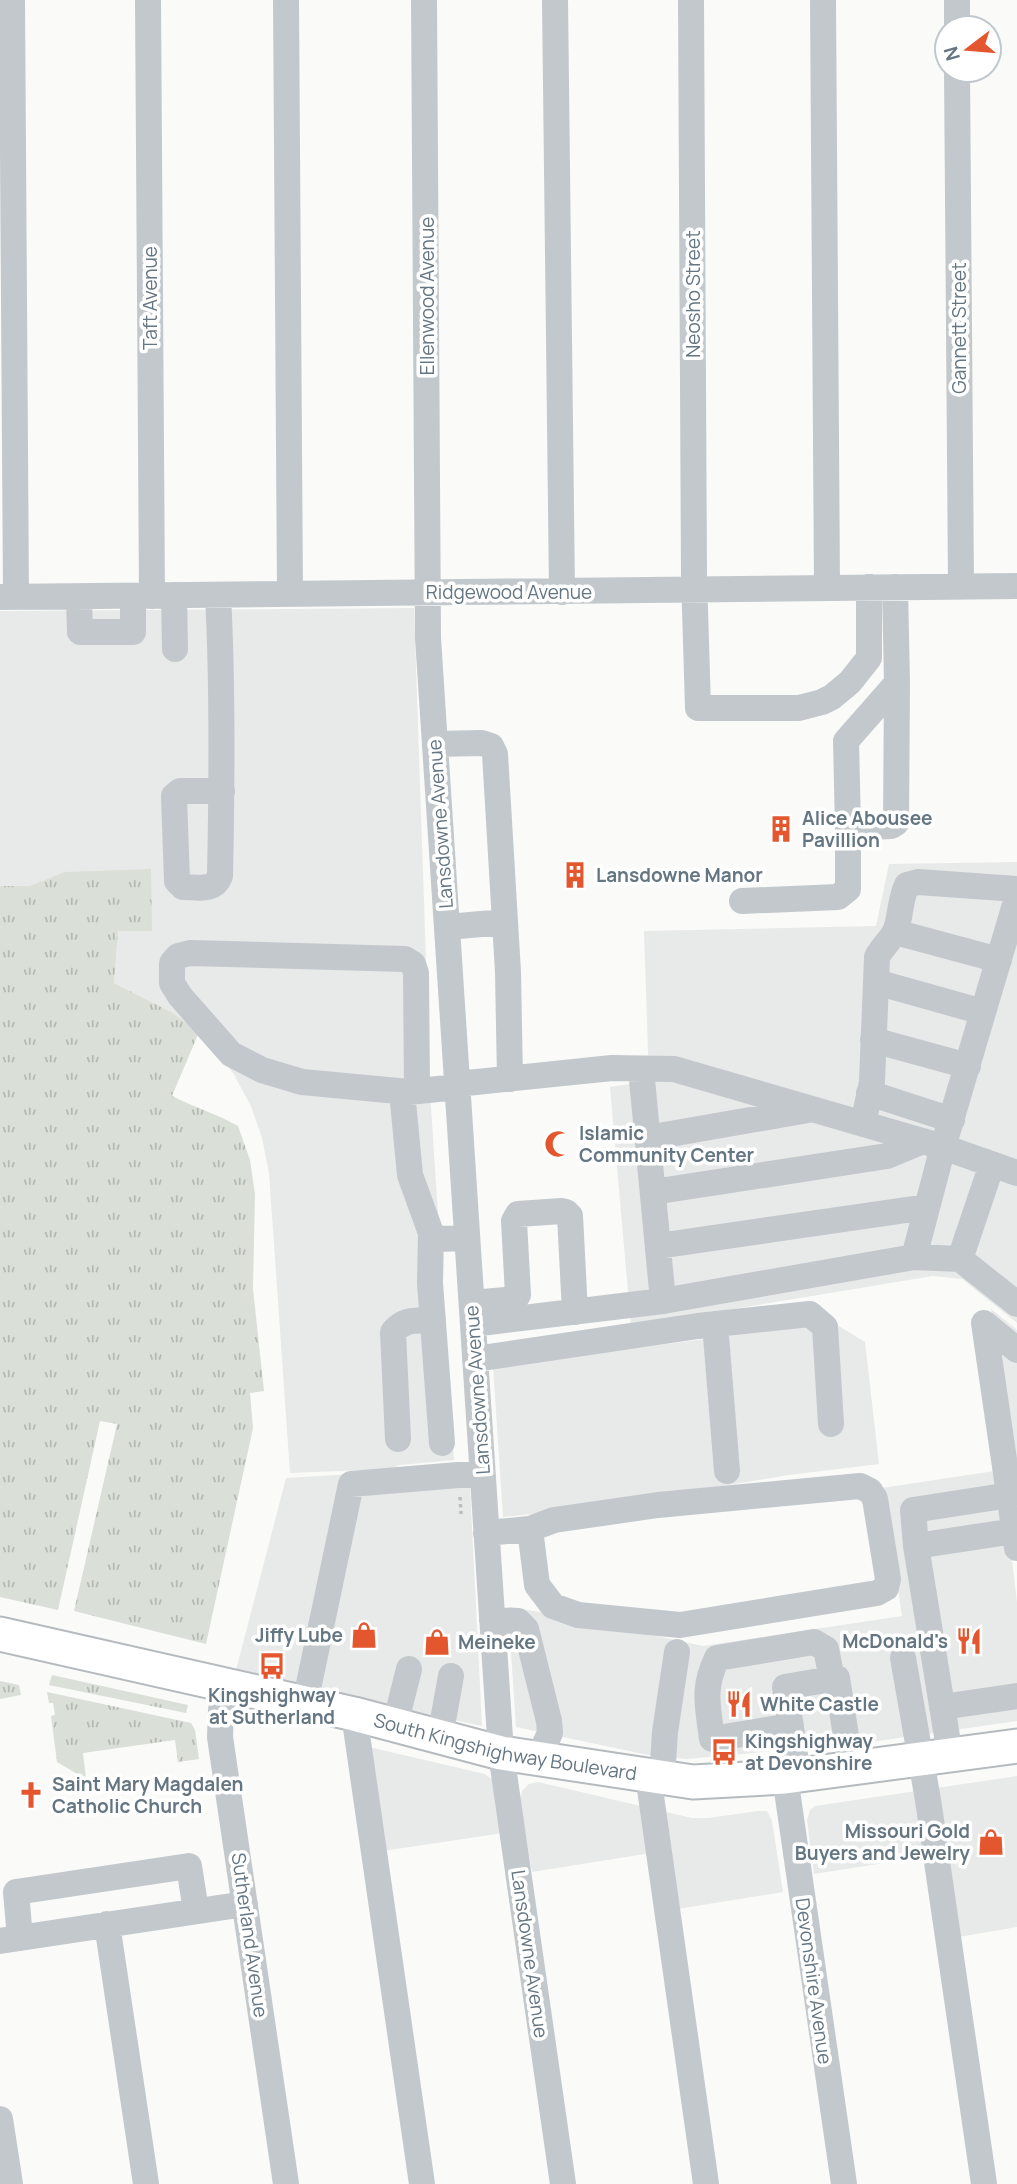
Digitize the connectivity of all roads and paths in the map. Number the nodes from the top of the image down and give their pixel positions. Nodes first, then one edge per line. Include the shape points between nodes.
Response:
1 (12, 0) edge
2 (148, 0) edge
3 (286, 0) edge
4 (424, 0) edge
5 (555, 0) edge
6 (691, 0) edge
7 (823, 0) edge
8 (957, 84) edge
9 (961, 586) junction
10 (1017, 586) edge
11 (827, 587) junction
12 (882, 587) junction
13 (694, 589) junction
14 (429, 592) junction
15 (562, 592) junction
16 (290, 594) junction
17 (218, 595) junction
18 (153, 596) junction
19 (8, 597) edge
20 (79, 597) junction
21 (175, 649) dead end
22 (898, 682) junction
23 (435, 744) junction
24 (222, 790) dead end
25 (848, 828) junction
26 (1017, 889) edge
27 (1017, 898) edge
28 (742, 901) dead end
29 (505, 922) junction
30 (447, 927) junction
31 (895, 932) junction
32 (999, 960) junction
33 (876, 982) junction
34 (983, 1012) junction
35 (873, 1040) junction
36 (968, 1066) junction
37 (641, 1069) junction
38 (510, 1079) junction
39 (457, 1085) junction
40 (413, 1091) junction
41 (869, 1093) junction
42 (813, 1109) junction
43 (951, 1119) junction
44 (863, 1124) junction
45 (648, 1138) junction
46 (933, 1144) junction
47 (992, 1164) junction
48 (1017, 1173) edge
49 (653, 1192) junction
50 (927, 1207) junction
51 (431, 1233) junction
52 (467, 1238) junction
53 (658, 1246) junction
54 (914, 1257) junction
55 (960, 1259) junction
56 (663, 1301) junction
57 (1017, 1304) edge
58 (575, 1312) junction
59 (472, 1314) junction
60 (433, 1320) junction
61 (715, 1324) junction
62 (1017, 1350) edge
63 (475, 1359) junction
64 (831, 1424) dead end
65 (398, 1439) dead end
66 (442, 1443) dead end
67 (727, 1471) dead end
68 (482, 1473) junction
69 (1010, 1495) junction
70 (530, 1529) junction
71 (486, 1533) junction
72 (1016, 1539) edge
73 (916, 1546) junction
74 (492, 1620) junction
75 (0, 1634) edge
76 (677, 1652) dead end
77 (903, 1658) dead end
78 (409, 1669) dead end
79 (451, 1676) dead end
80 (832, 1679) junction
81 (225, 1685) junction
82 (1017, 1696) edge
83 (306, 1703) junction
84 (942, 1707) junction
85 (354, 1714) junction
86 (395, 1725) junction
87 (790, 1726) junction
88 (440, 1737) junction
89 (1017, 1746) edge
90 (501, 1753) junction
91 (935, 1757) junction
92 (538, 1759) junction
93 (850, 1768) junction
94 (791, 1776) junction
95 (655, 1777) junction
96 (89, 1881) junction
97 (245, 1904) junction
98 (196, 1911) junction
99 (101, 1925) junction
100 (10, 1939) edge
101 (0, 2119) edge
102 (9, 2184) edge
103 (146, 2184) edge
104 (286, 2184) edge
105 (422, 2184) edge
106 (563, 2184) edge
107 (706, 2184) edge
108 (844, 2184) edge
109 (984, 2184) edge

1 - 19 street
2 - 18 street, Taft Avenue
3 - 16 street
4 - 14 street, Ellenwood Avenue
5 - 15 street
6 - 13 street, Neosho Street
7 - 11 street
8 - 9 street, Gannett Street
9 - 10 street, Ridgewood Avenue
9 - 12 street, Ridgewood Avenue
11 - 12 street, Ridgewood Avenue
11 - 13 street, Ridgewood Avenue
12 - 13 street, Neosho Street via 865,666 832,697 799,708 698,708
12 - 22 street
13 - 15 street, Ridgewood Avenue
14 - 15 street, Ridgewood Avenue
14 - 16 street, Ridgewood Avenue
14 - 23 street, Lansdowne Avenue
16 - 17 street, Ridgewood Avenue
17 - 18 street, Ridgewood Avenue
17 - 24 street
18 - 20 street, Ridgewood Avenue
18 - 20 street via 133,632 80,632
18 - 21 street
19 - 20 street, Ridgewood Avenue
22 - 25 street via 846,741
22 - 25 street via 896,823
23 - 29 street via 482,743 491,746 495,754
23 - 30 street, Lansdowne Avenue
25 - 28 street via 848,889 838,897
26 - 31 street via 906,885
27 - 32 street
29 - 30 street
29 - 38 street
30 - 39 street, Lansdowne Avenue
31 - 32 street
31 - 33 street via 877,957
32 - 34 street
33 - 34 street
33 - 35 street
34 - 36 street
35 - 36 street
35 - 41 street
36 - 43 street
37 - 38 street
37 - 42 street via 674,1069
37 - 45 street
38 - 39 street
39 - 40 street
39 - 52 street, Lansdowne Avenue
40 - 40 street via 303,1082 262,1070 231,1054 180,996 172,983 172,963 190,953 405,959 416,973
40 - 51 street via 403,1102 410,1175
41 - 43 street
41 - 44 street
42 - 44 street
42 - 45 street
43 - 46 street
44 - 46 street
45 - 49 street
46 - 47 street
46 - 49 street via 887,1156
46 - 50 street
47 - 48 street
47 - 55 street
49 - 53 street
50 - 53 street
50 - 54 street
51 - 52 street via 438,1239
51 - 60 street
52 - 59 street, Lansdowne Avenue
53 - 56 street
54 - 55 street
54 - 56 street
55 - 57 street
56 - 58 street
58 - 59 street
58 - 59 street via 570,1216 562,1211 518,1214 514,1221 518,1295
59 - 63 street, Lansdowne Avenue
60 - 65 street via 406,1322 393,1332
60 - 66 street
61 - 63 street
61 - 64 street via 810,1314 825,1326
61 - 67 street
62 - 69 street via 984,1323
63 - 68 street, Lansdowne Avenue
68 - 71 street, Lansdowne Avenue
68 - 83 street via 351,1484
69 - 72 street
69 - 73 street via 913,1510
70 - 70 street via 554,1520 658,1506 860,1486 875,1499 888,1579 886,1588 877,1593 680,1625 578,1615 553,1606 537,1586
70 - 71 street
71 - 74 street, Lansdowne Avenue
72 - 73 street
73 - 84 street
74 - 90 street, Lansdowne Avenue
74 - 92 street via 518,1622 526,1629 549,1721 550,1733
75 - 81 main road, South Kingshighway Boulevard
76 - 95 street
77 - 91 street
78 - 86 street
79 - 88 street
80 - 87 street, Devonshire Avenue via 785,1687
80 - 87 street via 826,1649 814,1642 718,1658 708,1677 712,1739
80 - 93 street via 837,1678
81 - 83 main road, South Kingshighway Boulevard
81 - 97 street, Sutherland Avenue via 220,1737
82 - 84 street
83 - 85 main road, South Kingshighway Boulevard
84 - 91 street
85 - 86 main road, South Kingshighway Boulevard
85 - 105 street
86 - 88 main road, South Kingshighway Boulevard
87 - 94 street, Devonshire Avenue
88 - 90 main road, South Kingshighway Boulevard
89 - 91 main road, South Kingshighway Boulevard
90 - 92 main road, South Kingshighway Boulevard
90 - 106 street, Lansdowne Avenue
91 - 93 main road, South Kingshighway Boulevard
91 - 109 street
92 - 95 main road, South Kingshighway Boulevard
93 - 94 main road, South Kingshighway Boulevard
94 - 95 main road, South Kingshighway Boulevard via 694,1782
94 - 108 street, Devonshire Avenue
95 - 107 street
96 - 98 street via 189,1866
96 - 99 street
96 - 100 street via 16,1892
97 - 98 street
97 - 104 street, Sutherland Avenue
98 - 99 street
99 - 100 street
99 - 103 street
101 - 102 street

